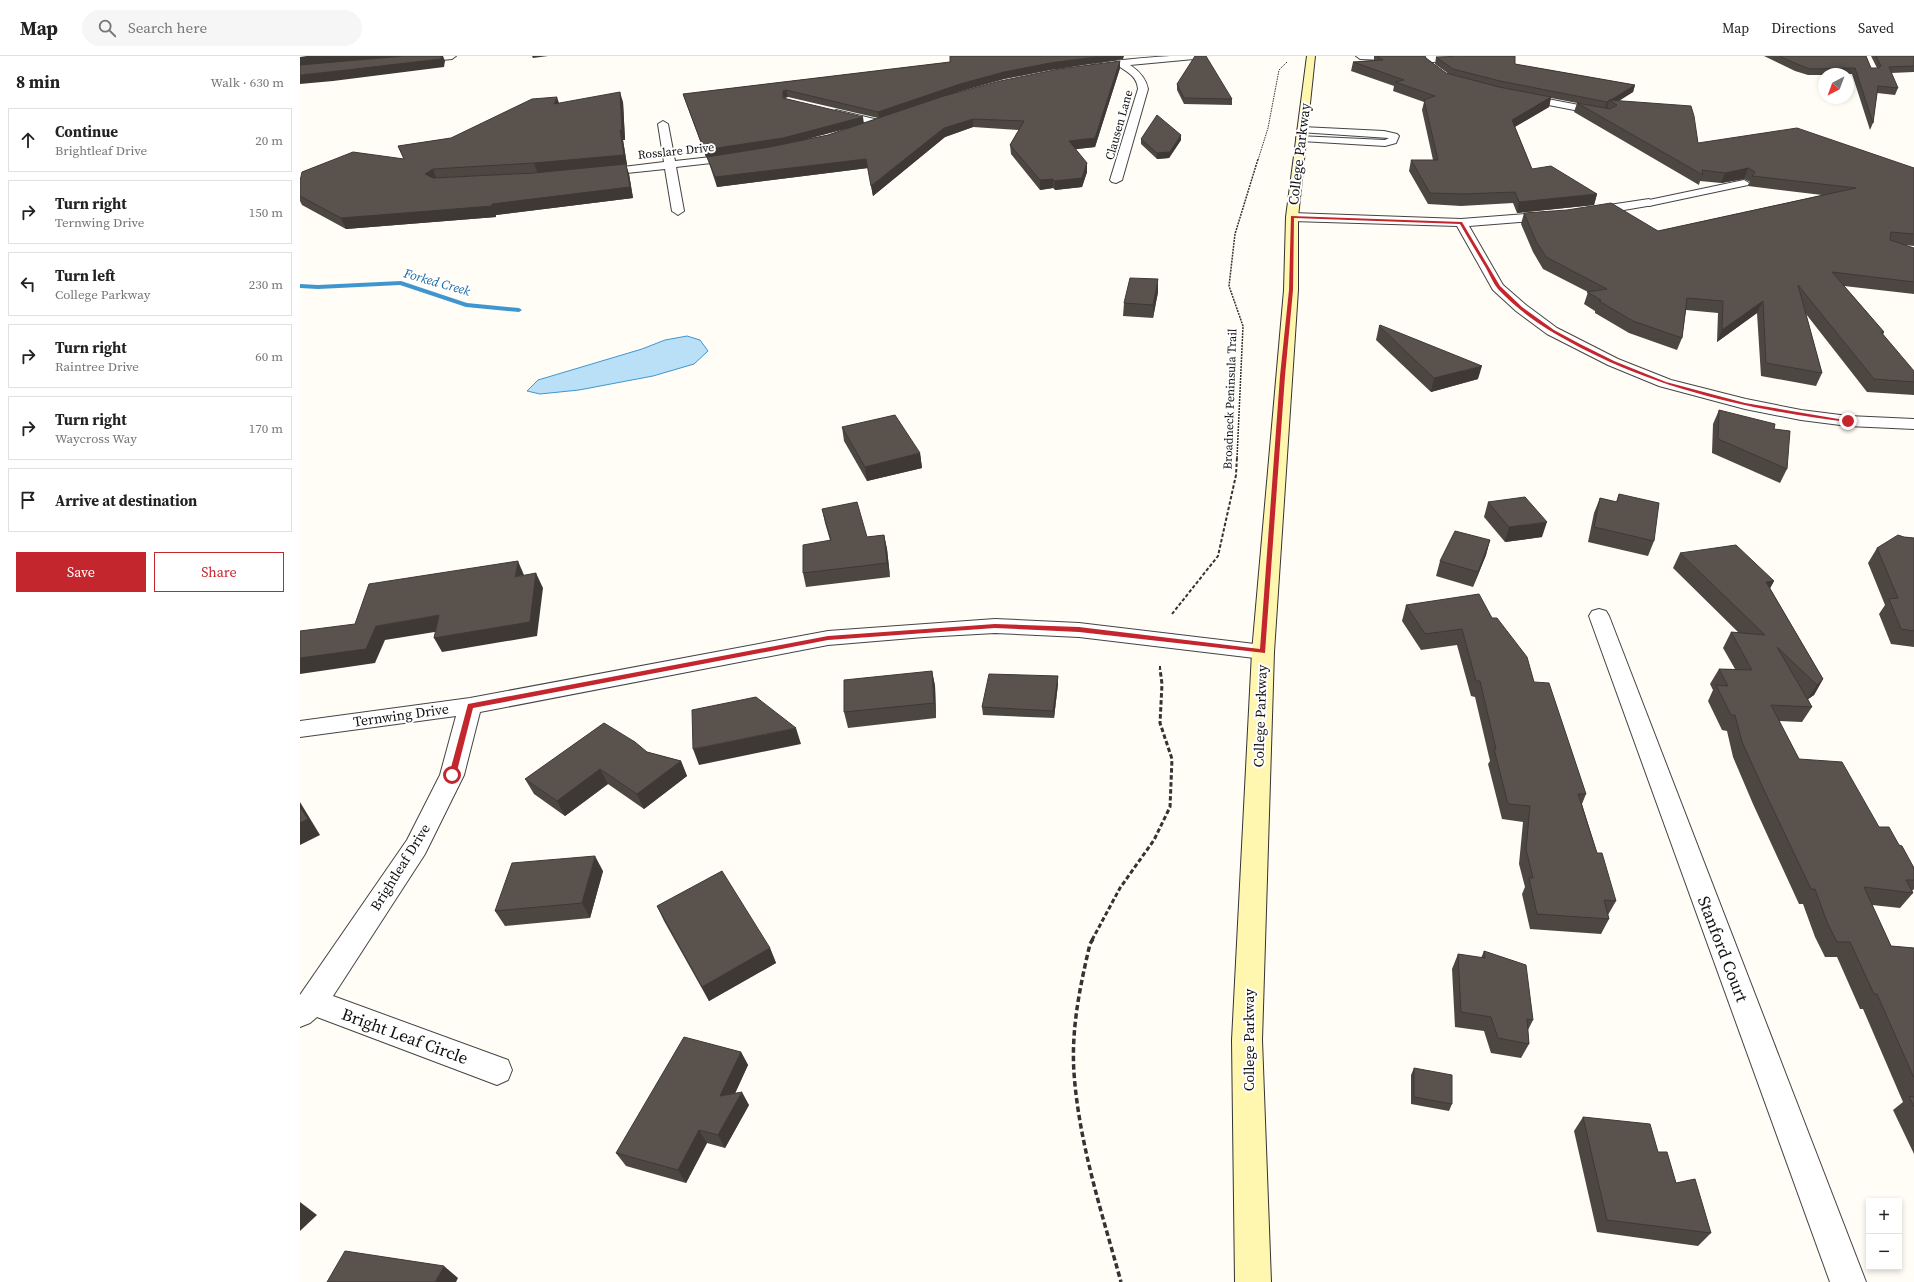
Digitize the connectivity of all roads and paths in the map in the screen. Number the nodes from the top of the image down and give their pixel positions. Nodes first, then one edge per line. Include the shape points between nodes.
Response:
1 (452, 56) edge
2 (1194, 56) edge
3 (1311, 56) edge
4 (1360, 56) edge
5 (1497, 56) edge
6 (405, 60) edge
7 (1289, 61) dead end
8 (1120, 63) junction
9 (1084, 68) edge
10 (1510, 94) edge
11 (826, 110) edge
12 (1608, 114) edge
13 (884, 122) joint
14 (663, 124) dead end
15 (860, 130) edge
16 (1302, 134) junction
17 (745, 156) edge
18 (670, 165) junction
19 (585, 174) edge
20 (1116, 180) dead end
21 (1744, 183) edge
22 (1649, 203) joint
23 (678, 211) dead end
24 (1580, 213) edge
25 (1564, 215) edge
26 (1292, 217) junction
27 (1461, 222) junction
28 (1914, 424) edge
29 (1598, 616) dead end
30 (1170, 619) dead end
31 (1263, 652) junction
32 (1160, 662) dead end
33 (470, 706) junction
34 (300, 729) edge
35 (306, 1008) edge
36 (497, 1070) dead end
37 (1121, 1282) edge
38 (1253, 1282) edge
39 (1848, 1282) edge

1 - 6 street
2 - 8 street
3 - 16 main road, College Parkway
4 - 5 street via 1433,64
7 - 30 path, Broadneck Peninsula Trail via 1279,70 1268,128 1235,234 1229,286 1243,326 1236,475 1218,556 1172,613
8 - 9 street
8 - 20 street, Clausen Lane via 1137,74 1143,83 1143,89
10 - 12 street
11 - 13 lane
13 - 15 street
14 - 18 street
16 - 16 lane via 1385,143 1393,141 1394,136
16 - 26 main road, College Parkway
17 - 18 street, Rosslare Drive
18 - 19 street, Rosslare Drive
18 - 23 street
21 - 22 lane
22 - 24 street
25 - 27 street
26 - 27 street
26 - 31 main road, College Parkway via 1291,290
27 - 28 street via 1498,287 1520,308 1552,331 1613,362 1665,383 1745,404 1848,421
29 - 39 street, Stanford Court
31 - 33 street, Ternwing Drive via 1079,630 995,626 924,630 828,638
31 - 38 main road, College Parkway via 1247,1040
32 - 37 path via 1160,723 1172,759 1170,806 1154,840 1120,888 1090,944 1080,986 1075,1024 1074,1072 1084,1147
33 - 34 street, Ternwing Drive
33 - 35 street, Brightleaf Drive via 452,775 416,848
35 - 36 street, Bright Leaf Circle

